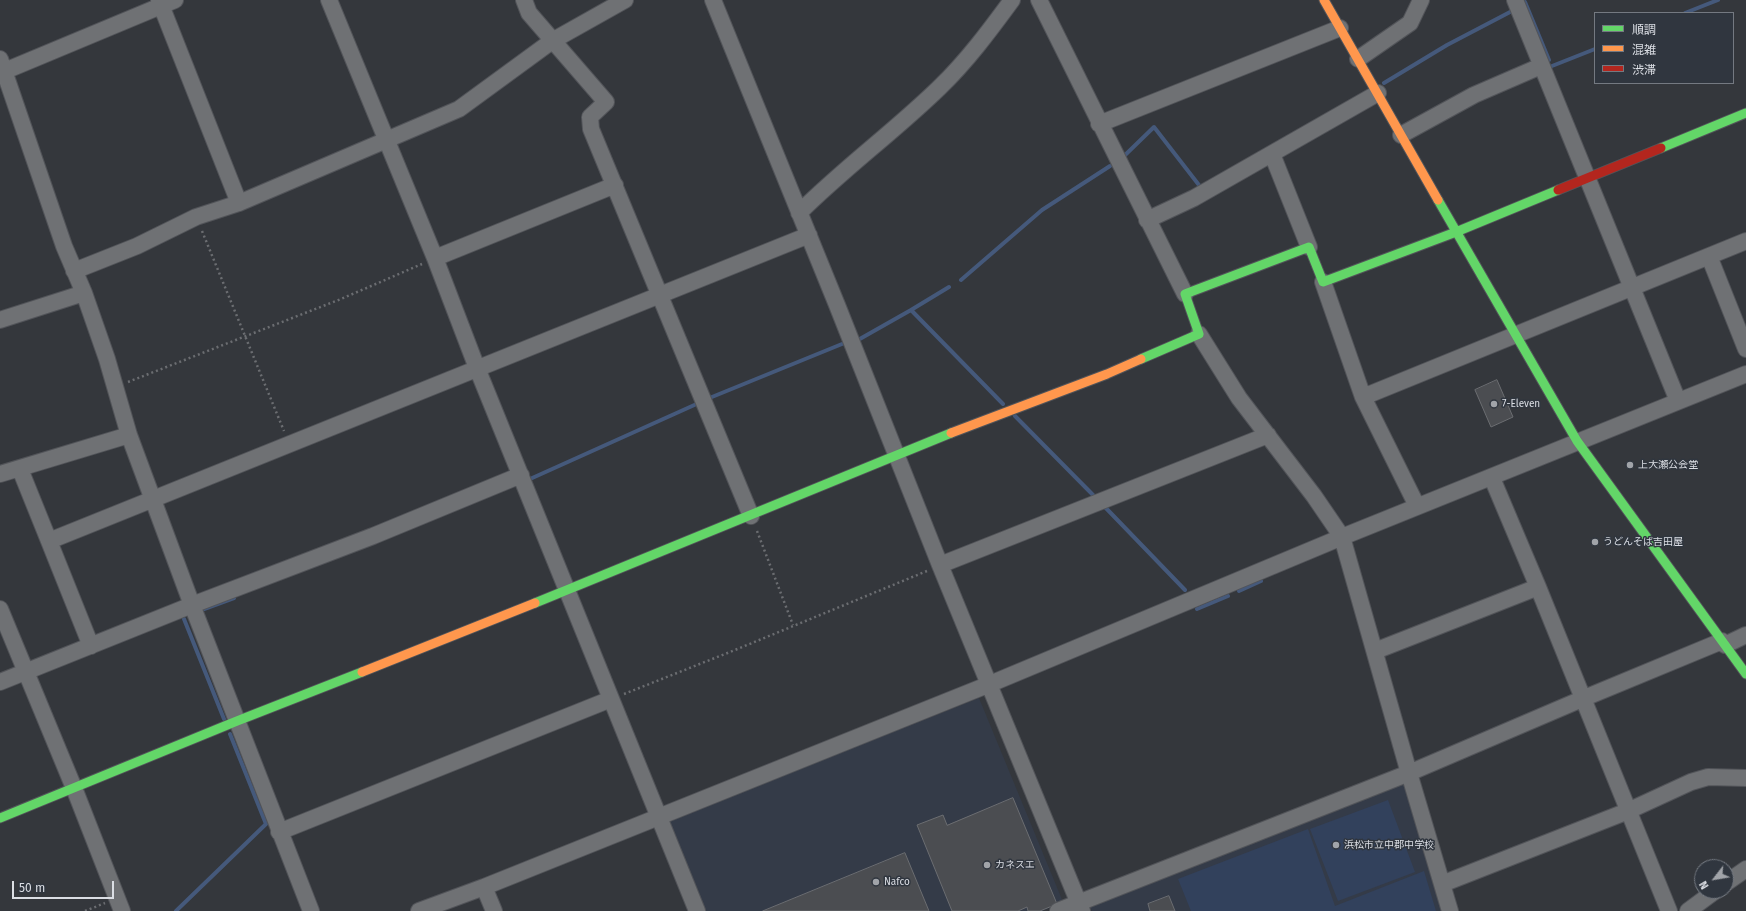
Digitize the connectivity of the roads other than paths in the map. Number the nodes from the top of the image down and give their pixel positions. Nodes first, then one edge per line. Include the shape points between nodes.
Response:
1 (329, 0) edge
2 (524, 0) edge
3 (626, 0) edge
4 (713, 0) edge
5 (1012, 0) edge
6 (1039, 0) edge
7 (1324, 0) edge
8 (1421, 0) edge
9 (1515, 0) edge
10 (165, 2) edge
11 (1340, 28) junction
12 (552, 41) junction
13 (1358, 59) junction
14 (1541, 66) junction
15 (1, 68) edge
16 (1378, 93) junction
17 (1746, 112) edge
18 (1100, 124) junction
19 (1401, 135) junction
20 (386, 141) junction
21 (1272, 154) junction
22 (1586, 177) junction
23 (615, 184) junction
24 (239, 203) junction
25 (799, 213) junction
26 (1147, 220) junction
27 (1456, 232) junction
28 (809, 235) junction
29 (1746, 241) edge
30 (1309, 247) junction
31 (1708, 256) junction
32 (435, 258) junction
33 (74, 271) junction
34 (1323, 282) junction
35 (1631, 287) junction
36 (84, 293) junction
37 (1185, 294) junction
38 (660, 296) junction
39 (0, 320) edge
40 (1199, 334) junction
41 (1515, 336) junction
42 (1746, 349) edge
43 (477, 368) junction
44 (1746, 374) edge
45 (1363, 397) junction
46 (1678, 401) junction
47 (1268, 434) junction
48 (129, 435) junction
49 (1578, 441) junction
50 (896, 455) junction
51 (20, 469) junction
52 (0, 474) edge
53 (521, 475) junction
54 (1492, 478) junction
55 (153, 500) junction
56 (1417, 506) junction
57 (751, 516) junction
58 (1342, 537) junction
59 (49, 541) junction
60 (940, 565) junction
61 (1538, 587) junction
62 (567, 590) junction
63 (192, 605) junction
64 (0, 609) edge
65 (1746, 635) edge
66 (1724, 643) junction
67 (91, 646) junction
68 (1375, 651) junction
69 (26, 672) junction
70 (1746, 674) edge
71 (0, 682) edge
72 (990, 684) junction
73 (611, 698) junction
74 (1582, 698) junction
75 (237, 721) junction
76 (1409, 773) junction
77 (1746, 778) edge
78 (74, 788) junction
79 (1628, 811) junction
80 (657, 816) junction
81 (0, 818) edge
82 (279, 832) junction
83 (1746, 869) edge
84 (1734, 877) edge
85 (1442, 884) junction
86 (484, 887) junction
87 (1705, 899) edge
88 (119, 905) edge
89 (1081, 907) edge
90 (311, 911) edge
91 (419, 911) edge
92 (494, 911) edge
93 (697, 911) edge
94 (1058, 911) edge
95 (1450, 911) edge
96 (1669, 911) edge
97 (1688, 911) edge

1 - 20 street
2 - 12 street via 529,13
3 - 12 street
4 - 25 street
5 - 25 street via 940,87
6 - 18 street
7 - 11 street
8 - 13 street via 1410,23
9 - 14 street
10 - 15 street via 91,36
10 - 24 street
11 - 13 street
11 - 18 street
12 - 20 street via 460,110
12 - 23 street via 606,102 590,117 591,129
13 - 16 street
14 - 19 street via 1474,95
14 - 22 street
15 - 33 street
16 - 19 street
16 - 21 street
17 - 22 street
18 - 26 street
19 - 27 street
20 - 24 street
20 - 32 street
21 - 26 street via 1194,198
21 - 30 street
22 - 27 street
22 - 35 street
23 - 32 street
23 - 38 street
24 - 33 street via 196,217 137,246
25 - 28 street
26 - 37 street
27 - 34 street
27 - 41 street
28 - 38 street
28 - 50 street
29 - 31 street
30 - 34 street
30 - 37 street
31 - 35 street
31 - 42 street
32 - 43 street
33 - 36 street
34 - 45 street
35 - 41 street
35 - 46 street
36 - 39 street
36 - 48 street
37 - 40 street
38 - 43 street
38 - 57 street
40 - 47 street via 1240,398
40 - 50 street via 1107,374
41 - 45 street
41 - 49 street
43 - 53 street
43 - 55 street
44 - 46 street
45 - 56 street
46 - 49 street
47 - 58 street
47 - 60 street
48 - 51 street
48 - 55 street
49 - 54 street
49 - 66 street
50 - 57 street
50 - 60 street
51 - 52 street
51 - 59 street
53 - 62 street
53 - 63 street via 373,536
54 - 56 street
54 - 61 street
55 - 59 street
55 - 63 street
56 - 58 street
57 - 62 street
58 - 68 street
58 - 72 street
59 - 67 street
60 - 72 street
61 - 68 street
61 - 74 street
62 - 73 street
62 - 75 street
63 - 67 street
63 - 75 street
64 - 69 street
65 - 66 street
66 - 70 street
66 - 74 street
67 - 69 street
68 - 76 street
69 - 71 street
69 - 78 street
72 - 80 street
72 - 89 street
73 - 80 street
73 - 82 street
74 - 76 street
74 - 79 street
75 - 78 street
75 - 82 street
76 - 85 street
76 - 89 street
77 - 79 street via 1708,776
78 - 81 street
78 - 88 street
79 - 85 street
79 - 96 street
80 - 86 street
80 - 93 street
82 - 90 street
83 - 84 street
85 - 95 street
86 - 91 street
86 - 92 street
87 - 97 street
89 - 94 street

